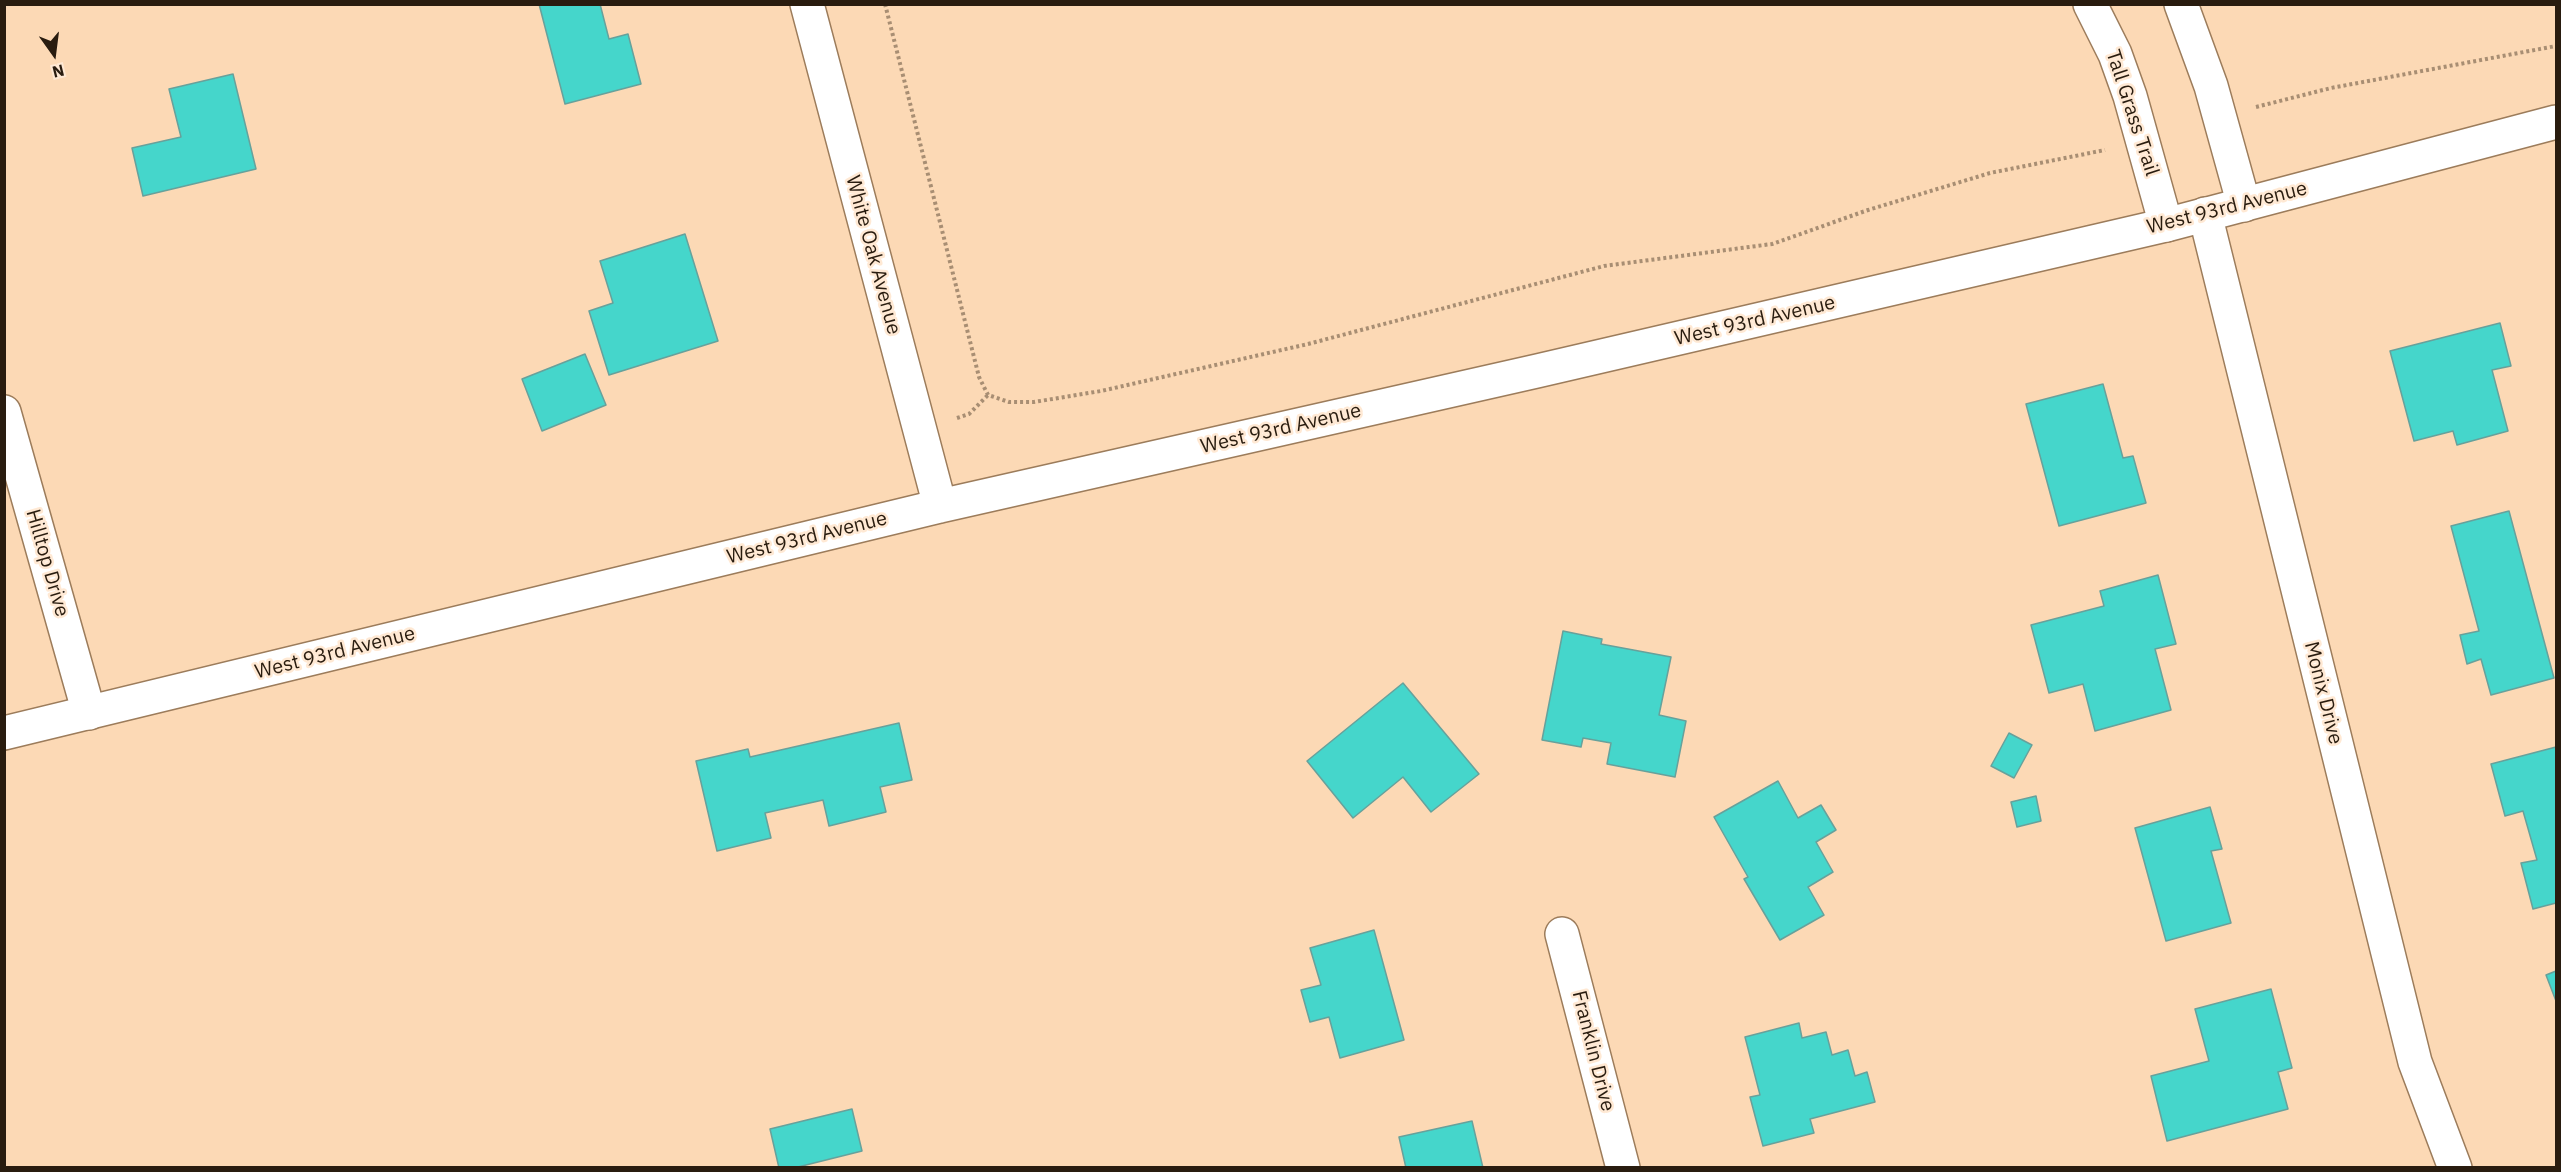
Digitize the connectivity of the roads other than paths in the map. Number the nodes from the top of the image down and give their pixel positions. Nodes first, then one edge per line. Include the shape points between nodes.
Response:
1 (807, 4) edge
2 (2090, 4) edge
3 (2181, 4) edge
4 (2556, 122) edge
5 (2244, 205) junction
6 (2205, 214) junction
7 (2166, 225) junction
8 (4, 412) edge
9 (940, 506) junction
10 (89, 713) junction
11 (4, 733) edge
12 (1563, 934) dead end
13 (1623, 1167) edge
14 (2455, 1167) edge

1 - 9 street, White Oak Avenue
2 - 7 street, Tall Grass Trail via 2115,54
3 - 5 street via 2211,86
4 - 5 street, West 93rd Avenue
5 - 6 street, West 93rd Avenue
6 - 7 street, West 93rd Avenue
6 - 14 street, Monix Drive via 2415,1062
7 - 9 street, West 93rd Avenue
8 - 10 street, Hilltop Drive
9 - 10 street, West 93rd Avenue
10 - 11 street, West 93rd Avenue
12 - 13 street, Franklin Drive

